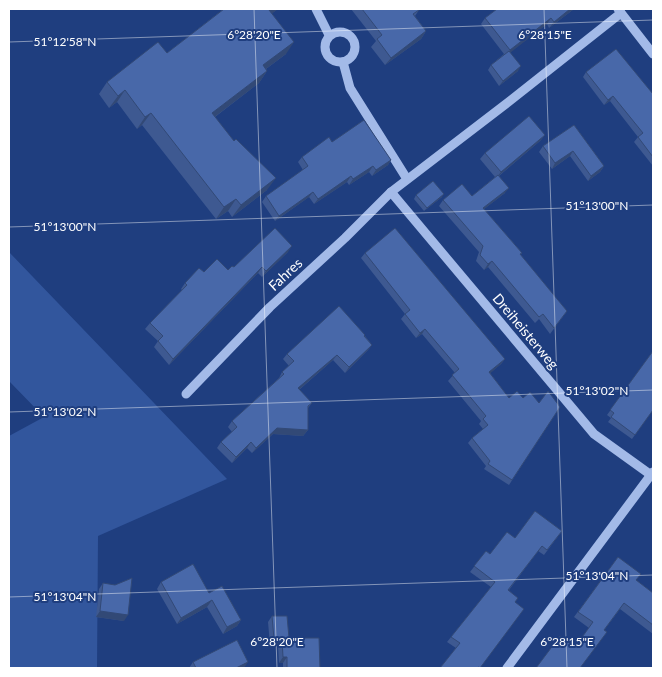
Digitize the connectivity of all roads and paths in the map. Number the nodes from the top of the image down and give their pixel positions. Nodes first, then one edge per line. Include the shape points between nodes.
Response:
1 (316, 9) edge
2 (619, 11) edge
3 (329, 35) junction
4 (653, 54) edge
5 (343, 62) junction
6 (407, 179) junction
7 (390, 192) junction
8 (186, 394) dead end
9 (652, 473) edge
10 (506, 668) edge

1 - 3 street
2 - 4 street
2 - 6 street, Fahres via 511,100
3 - 5 street via 324,44 326,54 333,61
3 - 5 street via 344,32 352,38 355,48 351,57
5 - 6 street via 350,88
6 - 7 street, Fahres
7 - 8 street, Fahres via 270,307
7 - 9 street, Dreiheisterweg via 594,434
9 - 10 street

